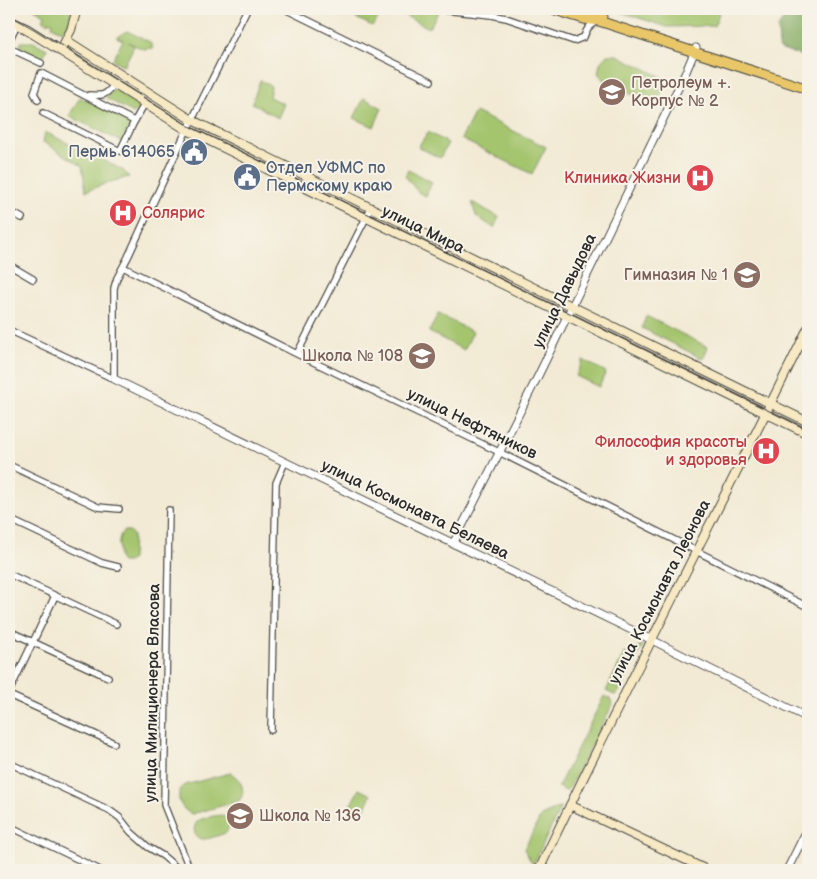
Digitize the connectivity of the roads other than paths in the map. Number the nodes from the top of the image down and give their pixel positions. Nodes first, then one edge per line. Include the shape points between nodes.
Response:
1 (77, 9) edge
2 (247, 9) edge
3 (286, 9) edge
4 (300, 9) edge
5 (433, 9) edge
6 (552, 9) edge
7 (578, 9) edge
8 (600, 15) edge
9 (9, 20) edge
10 (17, 24) junction
11 (66, 40) junction
12 (9, 41) edge
13 (9, 48) edge
14 (695, 50) junction
15 (60, 51) junction
16 (41, 63) dead end
17 (430, 81) dead end
18 (808, 83) edge
19 (114, 85) junction
20 (808, 89) edge
21 (86, 95) junction
22 (38, 100) dead end
23 (145, 103) junction
24 (43, 113) dead end
25 (192, 120) junction
26 (134, 121) junction
27 (187, 130) junction
28 (371, 208) junction
29 (9, 211) edge
30 (22, 218) dead end
31 (366, 218) junction
32 (9, 265) edge
33 (123, 267) junction
34 (33, 279) dead end
35 (572, 306) junction
36 (568, 316) junction
37 (808, 328) edge
38 (9, 330) edge
39 (297, 354) junction
40 (114, 379) junction
41 (770, 403) junction
42 (765, 413) junction
43 (808, 422) edge
44 (808, 434) edge
45 (499, 452) junction
46 (284, 462) junction
47 (9, 465) edge
48 (119, 509) dead end
49 (169, 510) dead end
50 (9, 519) edge
51 (453, 544) junction
52 (696, 552) junction
53 (118, 567) dead end
54 (9, 574) edge
55 (56, 596) junction
56 (808, 607) edge
57 (116, 624) dead end
58 (9, 631) edge
59 (652, 640) junction
60 (33, 642) junction
61 (108, 677) dead end
62 (9, 694) edge
63 (808, 718) edge
64 (271, 730) dead end
65 (114, 743) dead end
66 (9, 764) edge
67 (570, 805) junction
68 (9, 826) edge
69 (808, 828) edge
70 (190, 869) edge
71 (100, 870) edge
72 (539, 870) edge
73 (707, 870) edge
74 (787, 870) edge

1 - 11 main road
2 - 25 street
3 - 4 street
3 - 17 street
5 - 8 street via 506,18 574,41 584,37 587,28
6 - 8 main road via 584,19
7 - 8 main road
8 - 14 main road
9 - 10 main road, улица Мира
10 - 12 street
10 - 15 main road, улица Мира
11 - 15 main road
11 - 25 main road, улица Мира
13 - 16 street
14 - 18 main road
14 - 20 main road
14 - 35 street, улица Давыдова
15 - 19 main road, улица Мира
19 - 21 street via 105,95
19 - 23 main road, улица Мира
21 - 22 street via 41,73 34,93
21 - 26 street
23 - 26 street
23 - 27 main road, улица Мира
24 - 26 street via 120,151
25 - 27 street
25 - 28 main road, улица Мира
27 - 31 main road, улица Мира
27 - 33 street
28 - 31 street
28 - 35 main road, улица Мира
29 - 30 street
31 - 36 main road, улица Мира
31 - 39 street
32 - 34 street
33 - 39 street, улица Нефтяников
33 - 40 street via 114,288
35 - 36 street, улица Давыдова
35 - 41 main road, улица Мира
36 - 42 main road, улица Мира
36 - 45 street, улица Давыдова
37 - 41 main road, улица Космонавта Леонова
38 - 40 street, улица Космонавта Беляева
39 - 45 street, улица Нефтяников
40 - 46 street, улица Космонавта Беляева
41 - 42 main road, улица Космонавта Леонова
41 - 43 main road, улица Мира
42 - 44 main road, улица Мира
42 - 52 main road, улица Космонавта Леонова
45 - 51 street, улица Давыдова
45 - 52 street, улица Нефтяников
46 - 51 street, улица Космонавта Беляева
46 - 64 street via 276,483
47 - 48 street via 98,507
49 - 70 street, улица Милиционера Власова via 164,805
50 - 53 street via 102,563
51 - 59 street, улица Космонавта Беляева
52 - 56 street, улица Нефтяников
52 - 59 main road, улица Космонавта Леонова
54 - 55 street
55 - 57 street
55 - 60 street
58 - 60 street
59 - 63 street, улица Космонавта Беляева
59 - 67 main road, улица Космонавта Леонова
60 - 61 street
60 - 62 street
62 - 65 street
66 - 70 street via 109,810 142,842 177,868
67 - 72 main road, улица Космонавта Леонова
67 - 73 main road
68 - 71 street
69 - 74 street

